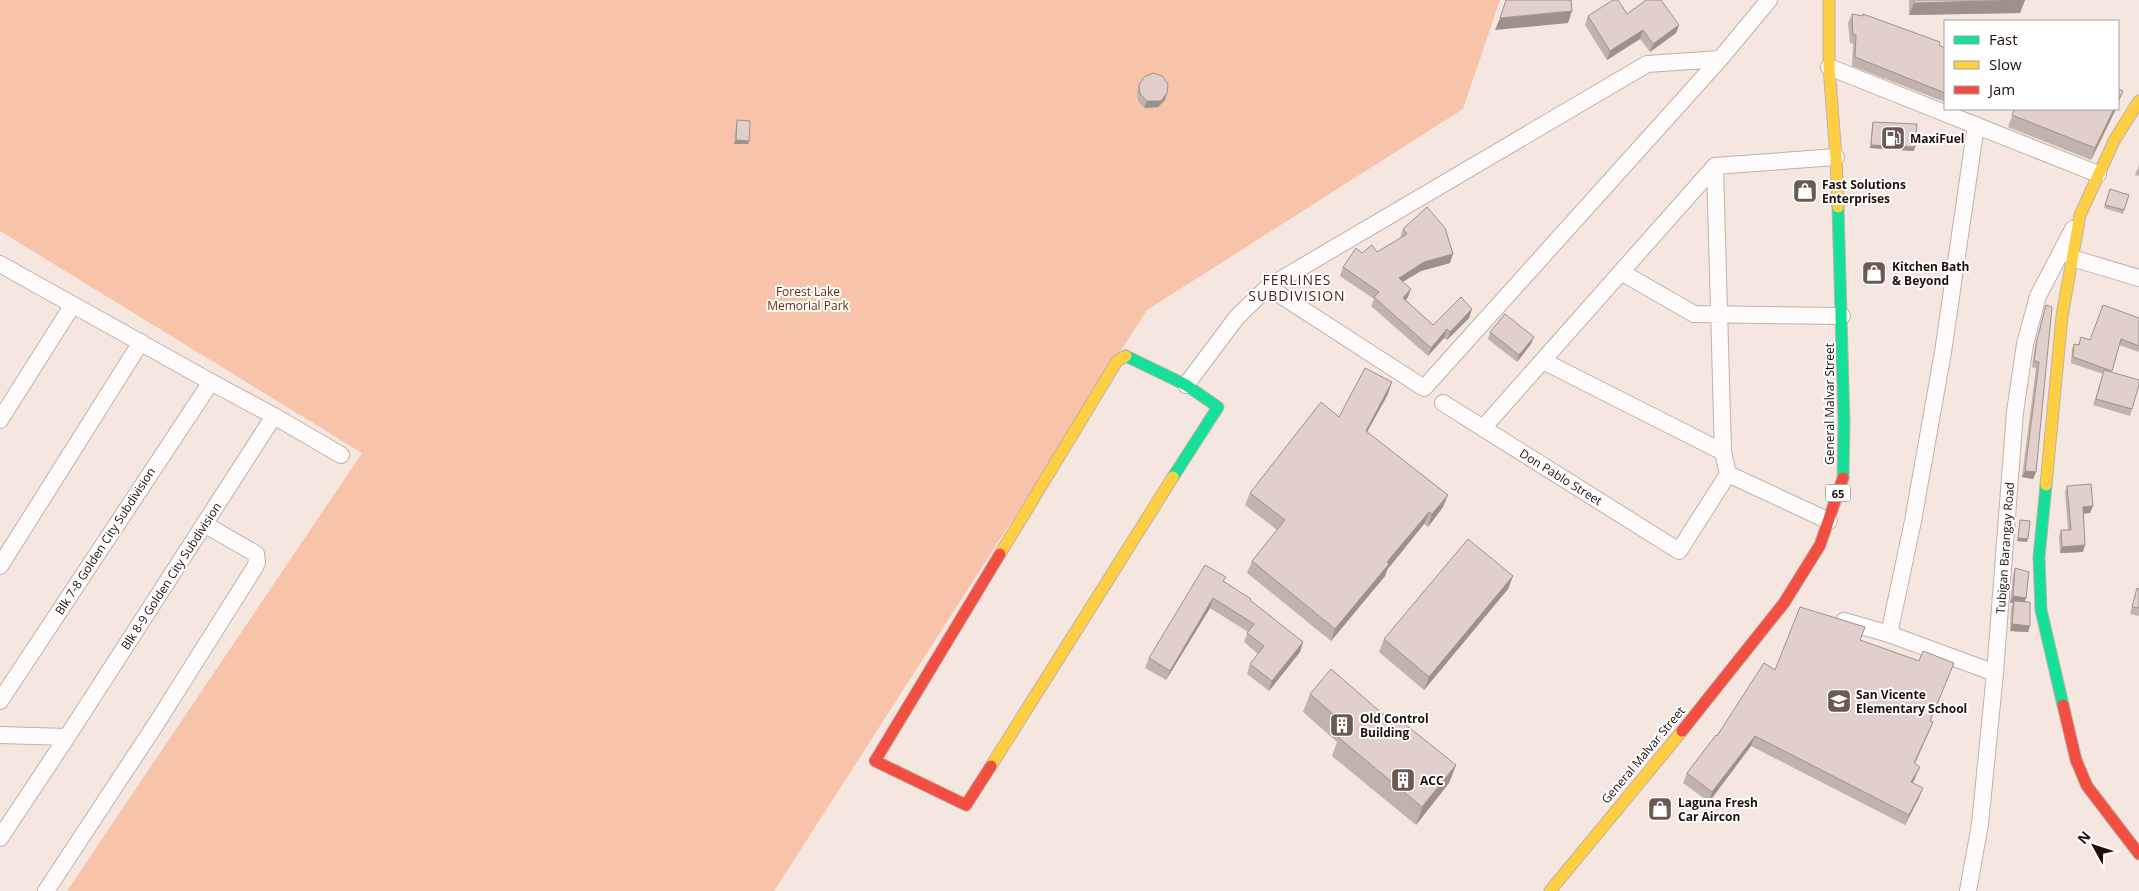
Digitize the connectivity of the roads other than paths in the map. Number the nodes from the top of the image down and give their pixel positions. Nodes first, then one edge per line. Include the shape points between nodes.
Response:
1 (1769, 0) edge
2 (1829, 0) edge
3 (1720, 59) junction
4 (1829, 67) junction
5 (2139, 101) edge
6 (1976, 125) junction
7 (1836, 157) junction
8 (1715, 166) junction
9 (2098, 174) junction
10 (2080, 215) junction
11 (2072, 258) junction
12 (1, 267) edge
13 (1621, 272) junction
14 (2139, 278) edge
15 (1268, 288) junction
16 (72, 306) junction
17 (1719, 314) junction
18 (1842, 316) junction
19 (141, 342) junction
20 (1543, 360) junction
21 (211, 382) junction
22 (1186, 385) junction
23 (1443, 403) dead end
24 (274, 416) junction
25 (0, 420) edge
26 (1483, 428) junction
27 (1722, 452) junction
28 (341, 455) dead end
29 (1728, 474) junction
30 (1829, 521) junction
31 (204, 524) junction
32 (0, 566) edge
33 (1784, 603) junction
34 (1804, 608) edge
35 (1832, 617) edge
36 (1889, 634) junction
37 (1995, 673) junction
38 (0, 701) edge
39 (0, 735) edge
40 (67, 737) junction
41 (8, 817) edge
42 (0, 838) edge
43 (2139, 854) edge
44 (46, 891) edge
45 (1550, 891) edge
46 (1968, 891) edge

1 - 3 street
2 - 4 main road, General Malvar Street / 65
3 - 15 street via 1647,64
3 - 15 street via 1424,388
4 - 6 street
4 - 7 main road, General Malvar Street / 65
5 - 9 main road
6 - 9 street
6 - 36 street via 1943,352
7 - 8 street
7 - 18 main road, General Malvar Street / 65
8 - 13 street
8 - 17 street
9 - 10 main road
10 - 11 main road
10 - 37 street, Tubigan Barangay Road via 2038,296 2025,344 2015,412
11 - 14 street
11 - 43 main road via 2062,316 2039,557 2041,610 2076,760 2087,786
12 - 16 street
13 - 17 street via 1694,314
13 - 20 street
15 - 22 street via 1237,317
16 - 19 street
16 - 25 street
17 - 18 street
17 - 27 street
18 - 30 main road, General Malvar Street / 65 via 1843,476
19 - 21 street
19 - 32 street
20 - 26 street
20 - 27 street
21 - 24 street
21 - 38 street, Blk 7-8 Golden City Subdivision
22 - 22 main road via 1218,407 966,805 875,761 1118,361 1126,356
23 - 26 street, Don Pablo Street
24 - 28 street
24 - 31 street, Blk 8-9 Golden City Subdivision
26 - 29 street, Don Pablo Street via 1679,551
27 - 29 street
29 - 30 street
30 - 33 main road, General Malvar Street / 65 via 1820,545
31 - 40 street, Blk 8-9 Golden City Subdivision
31 - 44 street via 256,554 255,567
33 - 34 street
33 - 45 main road, General Malvar Street / 65
35 - 36 street
36 - 37 street
37 - 46 street, Tubigan Barangay Road via 1980,824
39 - 40 street
40 - 41 street, Blk 8-9 Golden City Subdivision
41 - 42 street, Blk 8-9 Golden City Subdivision

